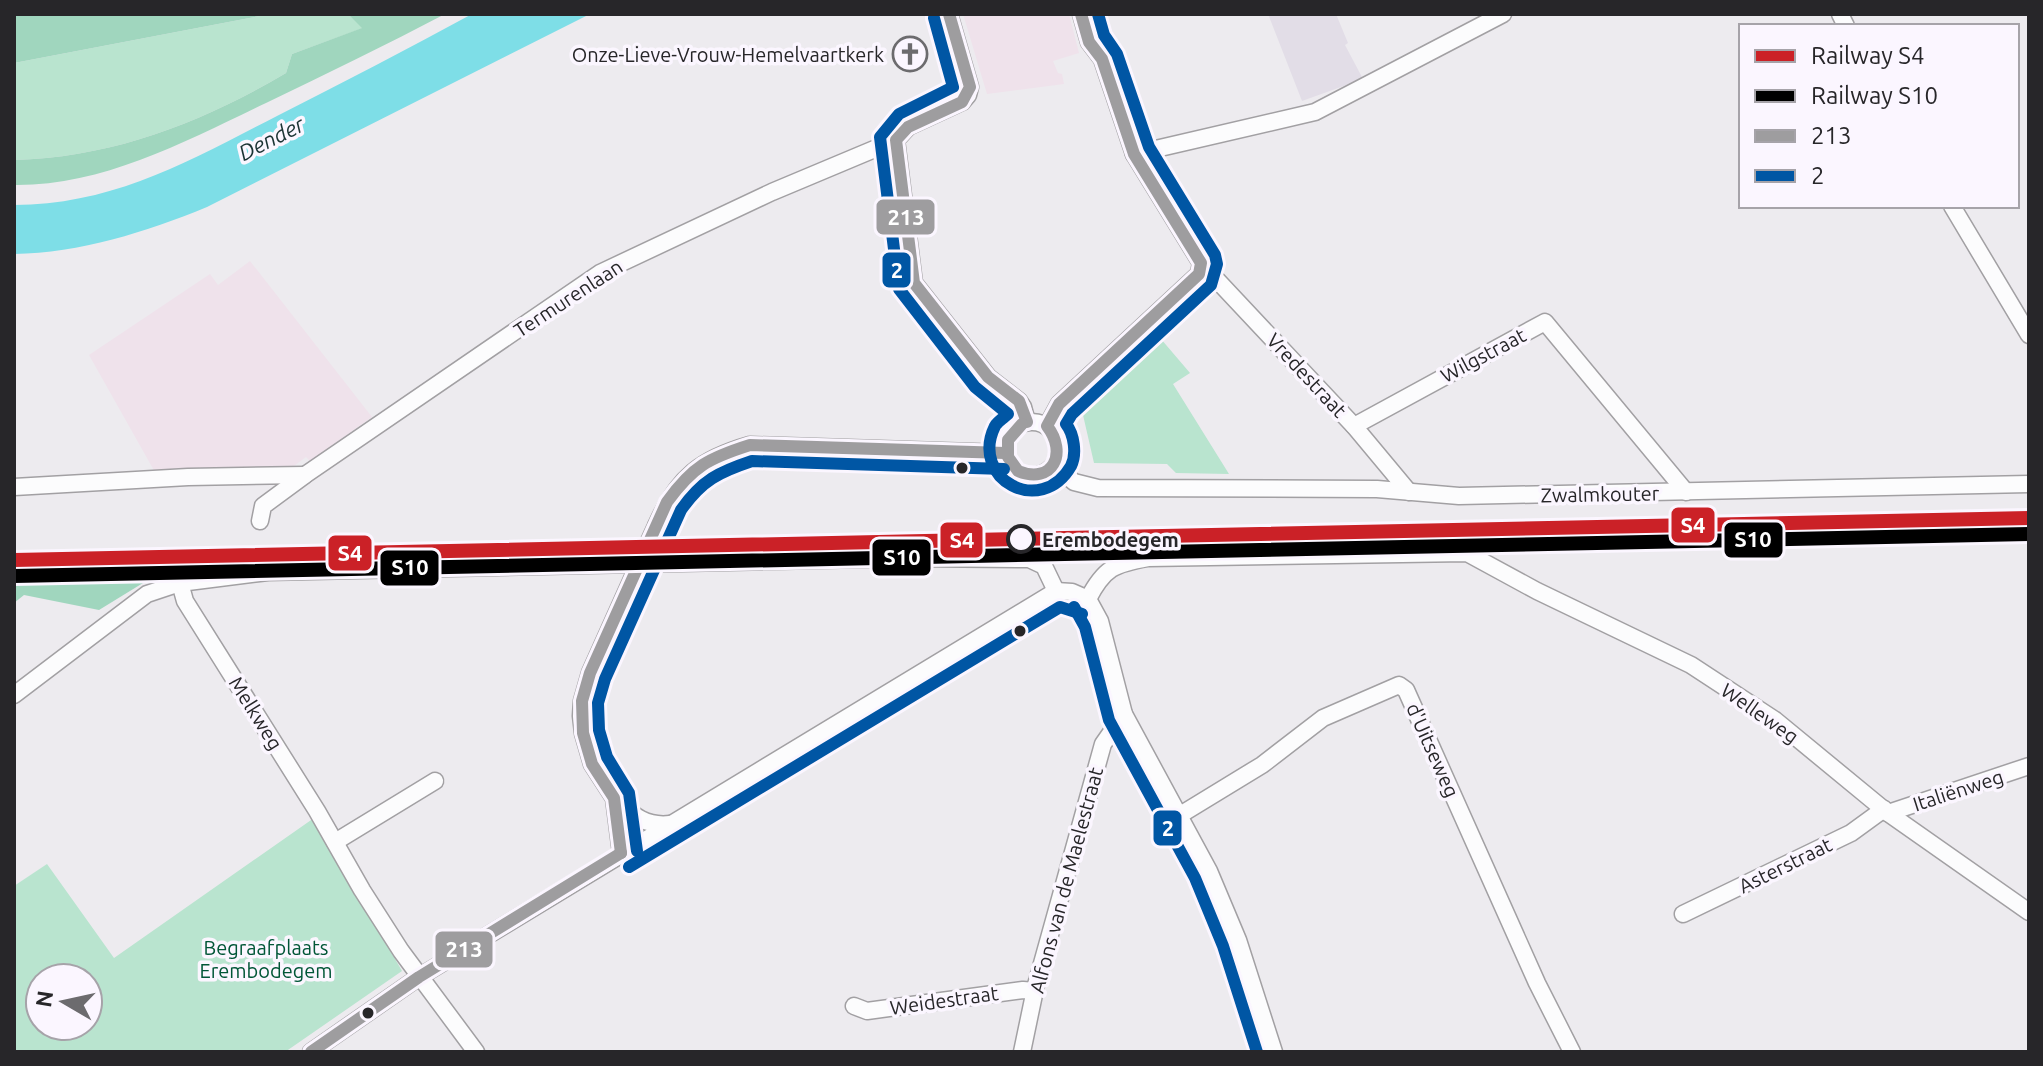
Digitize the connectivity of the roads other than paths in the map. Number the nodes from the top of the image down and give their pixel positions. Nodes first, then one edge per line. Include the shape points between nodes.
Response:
1 (949, 14) edge
2 (1081, 14) edge
3 (1503, 14) edge
4 (896, 140) junction
5 (1134, 154) junction
6 (1953, 208) edge
7 (1201, 263) junction
8 (2029, 335) edge
9 (1027, 422) junction
10 (1047, 426) junction
11 (1354, 426) junction
12 (1005, 453) junction
13 (1054, 465) junction
14 (305, 475) junction
15 (2029, 484) edge
16 (14, 487) edge
17 (1409, 492) junction
18 (1686, 492) junction
19 (260, 521) dead end
20 (180, 583) junction
21 (1056, 591) junction
22 (1088, 599) junction
23 (14, 695) edge
24 (1124, 714) junction
25 (2029, 766) edge
26 (435, 781) dead end
27 (614, 798) junction
28 (1886, 811) junction
29 (1180, 815) junction
30 (670, 824) junction
31 (335, 842) junction
32 (621, 853) junction
33 (2029, 912) edge
34 (1683, 914) dead end
35 (419, 977) junction
36 (1035, 991) junction
37 (854, 1006) dead end
38 (311, 1052) edge
39 (476, 1052) edge
40 (1022, 1052) edge
41 (1274, 1052) edge
42 (1572, 1052) edge

1 - 4 street, Termurenlaan via 968,95 908,127
2 - 5 street, Vredestraat
3 - 5 street via 1315,112
4 - 9 street via 914,283 988,377 1019,401
4 - 14 street, Termurenlaan via 600,273
5 - 7 street, Vredestraat
6 - 8 street
7 - 10 street via 1199,274 1059,404
7 - 11 street, Vredestraat
9 - 10 street
9 - 12 street via 1010,433
10 - 13 street via 1059,445
11 - 17 street, Vredestraat
11 - 18 street, Wilgstraat via 1545,322
12 - 13 street via 1013,469 1030,476
12 - 27 street, bridge via 750,445 713,457 688,475 667,502 582,701 583,733 592,764
13 - 17 street, Zwalmkouter via 1074,482 1098,488
14 - 16 street
14 - 19 street, Termurenlaan via 263,506
15 - 18 street, Zwalmkouter
17 - 18 street, Zwalmkouter
20 - 21 street via 268,572 1024,559 1044,566
20 - 23 street via 147,594
20 - 31 street, Melkweg via 185,601
21 - 22 street
21 - 30 street
22 - 24 street via 1100,621
22 - 28 street, Welleweg via 1099,578 1118,563 1148,558 1467,553 1691,665 1775,720
24 - 29 street
24 - 36 street, Alfons van de Maelestraat via 1103,744
25 - 28 street, Italiënweg
26 - 31 street
27 - 30 street via 643,822
27 - 32 street
28 - 33 street, Welleweg
28 - 34 street, Asterstraat
29 - 41 street via 1238,940
29 - 42 street, d'Uitseweg via 1262,765 1323,718 1399,685 1406,690
30 - 32 street
31 - 35 street, Melkweg
32 - 35 street
35 - 38 street
35 - 39 street, Melkweg
36 - 37 street, Weidestraat via 867,1011
36 - 40 street, Alfons van de Maelestraat

